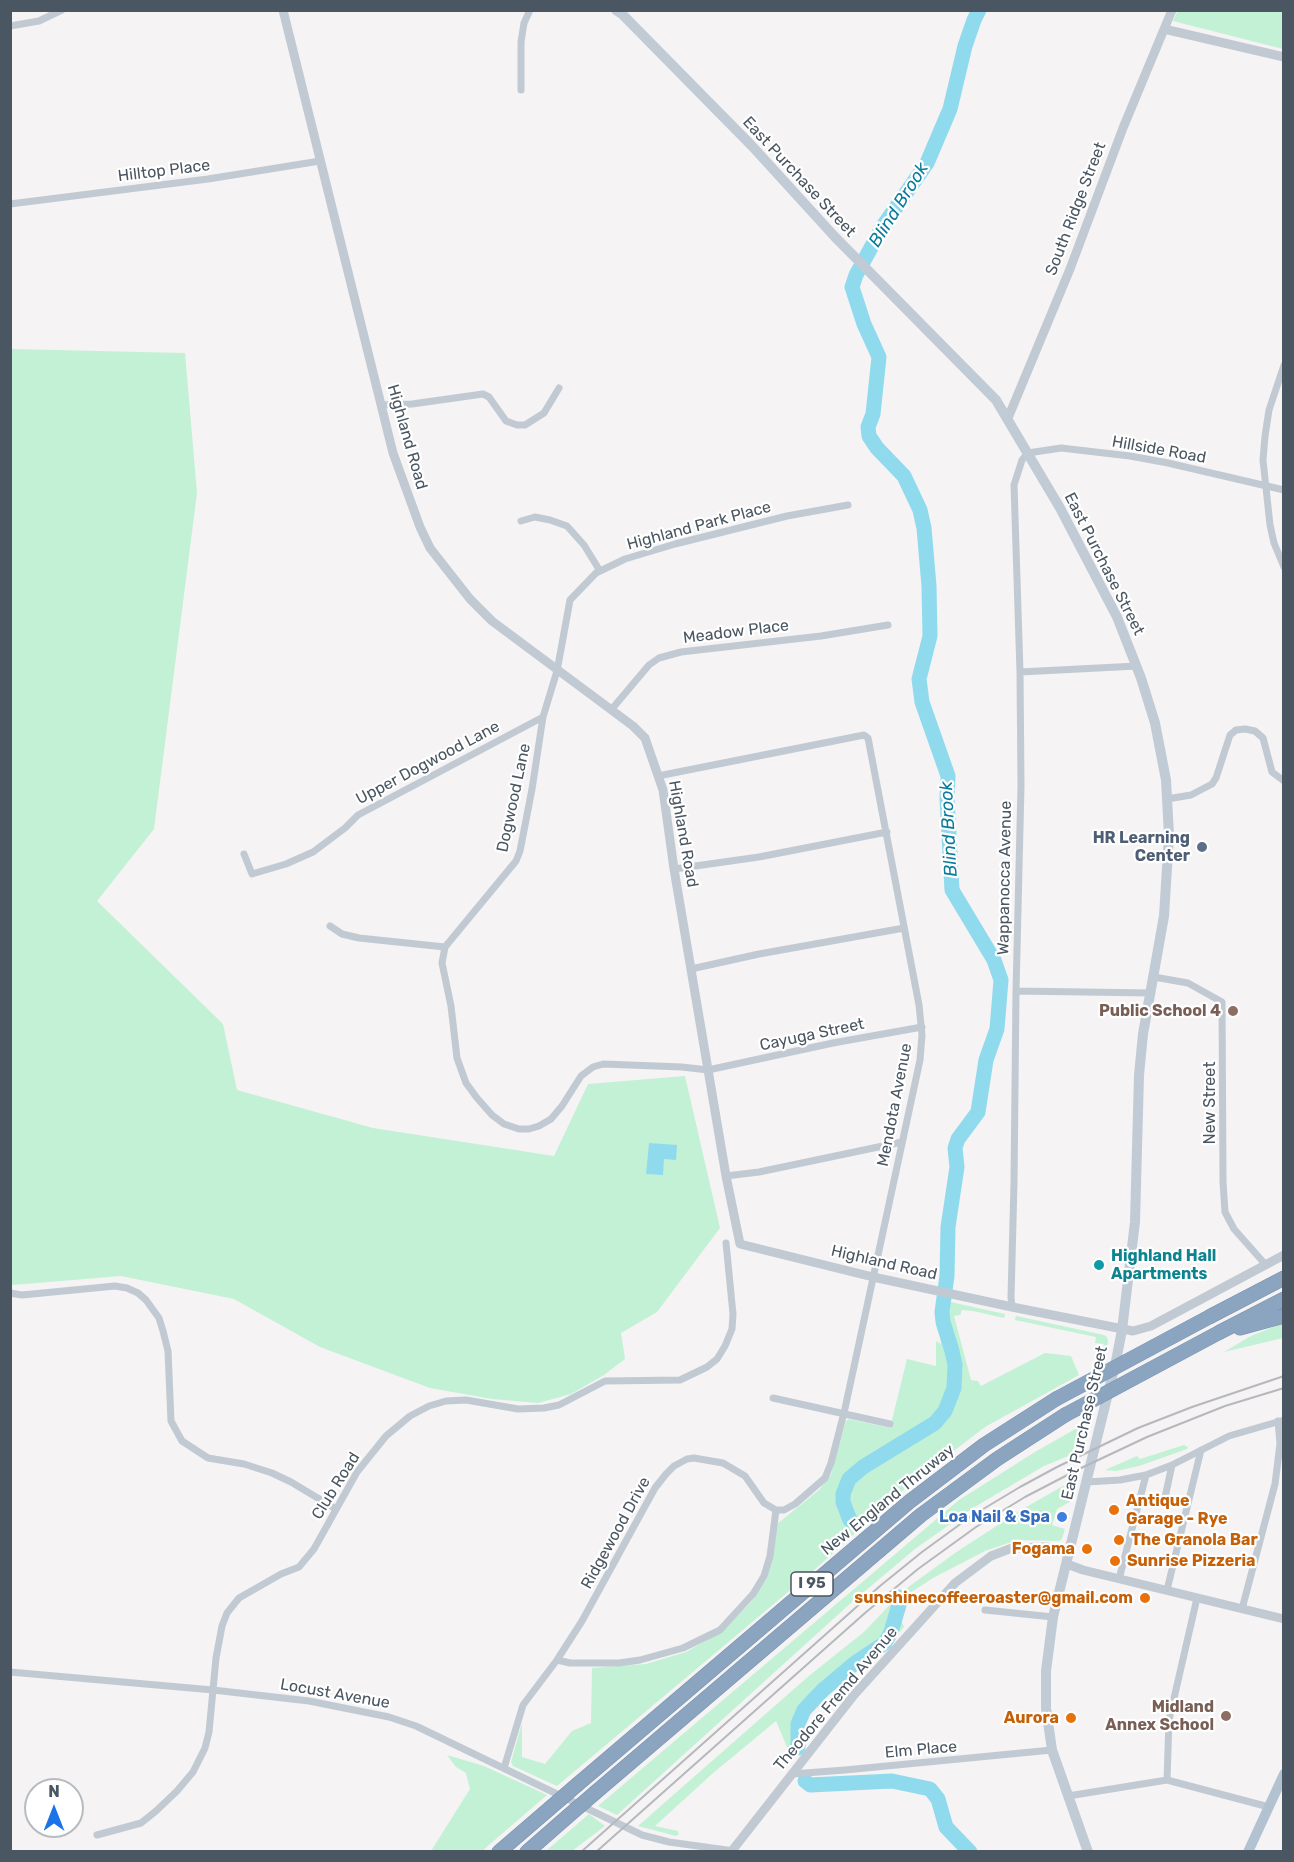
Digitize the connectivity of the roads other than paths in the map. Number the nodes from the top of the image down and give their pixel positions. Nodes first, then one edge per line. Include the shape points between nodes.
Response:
1 (62, 10) edge
2 (283, 10) edge
3 (530, 10) edge
4 (616, 10) edge
5 (1172, 10) edge
6 (10, 26) edge
7 (1164, 29) junction
8 (1284, 57) edge
9 (521, 90) dead end
10 (320, 161) junction
11 (10, 204) edge
12 (1284, 365) edge
13 (559, 388) dead end
14 (381, 405) junction
15 (1008, 418) junction
16 (1028, 453) junction
17 (1265, 486) junction
18 (1284, 490) edge
19 (848, 505) dead end
20 (521, 521) dead end
21 (1284, 567) edge
22 (600, 571) junction
23 (888, 625) dead end
24 (1137, 666) junction
25 (557, 671) junction
26 (1020, 672) junction
27 (611, 710) junction
28 (543, 717) junction
29 (658, 776) junction
30 (1284, 782) edge
31 (1167, 799) junction
32 (886, 832) junction
33 (244, 854) dead end
34 (674, 869) junction
35 (330, 926) dead end
36 (904, 928) junction
37 (445, 947) junction
38 (691, 969) junction
39 (1154, 977) junction
40 (1016, 991) junction
41 (1151, 993) junction
42 (922, 1027) junction
43 (708, 1070) junction
44 (902, 1142) junction
45 (726, 1176) junction
46 (726, 1243) dead end
47 (1284, 1255) edge
48 (1265, 1264) junction
49 (873, 1276) junction
50 (1284, 1278) edge
51 (10, 1293) edge
52 (1284, 1299) edge
53 (1012, 1307) junction
54 (1284, 1316) edge
55 (1122, 1330) junction
56 (1220, 1332) junction
57 (773, 1398) dead end
58 (844, 1413) junction
59 (1281, 1420) edge
60 (890, 1424) dead end
61 (1201, 1450) junction
62 (1172, 1465) junction
63 (1146, 1474) junction
64 (1087, 1482) junction
65 (1164, 1502) dead end
66 (336, 1509) junction
67 (776, 1510) junction
68 (1068, 1559) junction
69 (1119, 1579) junction
70 (1167, 1590) junction
71 (1197, 1598) junction
72 (1242, 1609) junction
73 (986, 1610) dead end
74 (1053, 1617) junction
75 (1284, 1619) edge
76 (557, 1660) junction
77 (11, 1674) edge
78 (213, 1690) junction
79 (1052, 1750) junction
80 (504, 1768) junction
81 (792, 1773) junction
82 (1284, 1774) edge
83 (1167, 1780) junction
84 (1068, 1796) junction
85 (1269, 1807) junction
86 (97, 1835) dead end
87 (499, 1851) edge
88 (527, 1851) edge
89 (733, 1851) edge
90 (1088, 1851) edge
91 (1248, 1851) edge

1 - 6 street via 39,21
2 - 10 street, Highland Road
3 - 9 street via 521,42
4 - 15 main road, East Purchase Street via 984,387
5 - 7 street, South Ridge Street
7 - 8 street
7 - 15 street, South Ridge Street
10 - 11 street, Hilltop Place
10 - 14 street, Highland Road
12 - 17 street via 1269,410 1263,460
13 - 14 street via 544,413 525,425 506,421 483,394
14 - 25 street, Highland Road via 393,453 430,548 492,621
15 - 16 main road, East Purchase Street
16 - 17 street, Hillside Road via 1060,448 1130,456
16 - 24 main road, East Purchase Street via 1098,579
16 - 26 street, Wappanocca Avenue via 1014,485
17 - 18 street, Hillside Road
17 - 21 street via 1272,534
19 - 22 street, Highland Park Place via 675,544
20 - 22 street via 535,517 567,526
22 - 25 street, Highland Park Place via 570,600
23 - 27 street, Meadow Place via 659,658
24 - 26 street
24 - 31 main road, East Purchase Street via 1155,723
25 - 27 street, Highland Road
25 - 28 street, Dogwood Lane
26 - 40 street, Wappanocca Avenue
27 - 29 street, Highland Road via 645,738
28 - 33 street, Upper Dogwood Lane via 358,815 312,852 286,864 252,874
28 - 37 street, Dogwood Lane via 520,852
29 - 32 street, Mendota Avenue via 862,736 870,741
29 - 34 street, Highland Road
30 - 31 street via 1272,772 1263,738 1255,731 1236,730 1230,735 1212,784 1191,795
31 - 39 main road, East Purchase Street via 1164,916
32 - 34 street
32 - 36 street, Mendota Avenue
34 - 38 street, Highland Road
35 - 37 street via 359,938
36 - 38 street
36 - 42 street, Mendota Avenue
37 - 43 street via 442,963 457,1058 466,1083 504,1124 529,1129 550,1119 581,1076 593,1066 682,1066
38 - 43 street, Highland Road
39 - 41 main road, East Purchase Street
39 - 48 street, New Street via 1188,983 1222,1002 1225,1212 1234,1229
40 - 41 street
40 - 53 street, Wappanocca Avenue
41 - 55 main road, East Purchase Street via 1139,1075 1135,1222
42 - 43 street, Cayuga Street
42 - 44 street, Mendota Avenue via 920,1060
43 - 45 street, Highland Road
44 - 45 street
44 - 49 street, Mendota Avenue
45 - 49 street, Highland Road via 740,1244
46 - 66 street, Club Road via 732,1329 717,1359 706,1367 680,1380 604,1381 559,1405 544,1408 518,1409 466,1400 429,1406 386,1436 357,1472
47 - 48 street
48 - 55 street via 1150,1326
49 - 53 street, Highland Road
49 - 58 street, Mendota Avenue
50 - 87 highway, New England Thruway / I 95, bridge via 1056,1399 984,1445 909,1502
51 - 66 street via 115,1286 138,1293 159,1318 163,1331 169,1363 171,1421 182,1441 208,1458 272,1473
52 - 56 highway, New England Thruway / I 95
53 - 55 street, Highland Road
54 - 56 highway
55 - 64 main road, East Purchase Street
56 - 88 highway, New England Thruway / I 95, bridge via 1065,1415 921,1515
57 - 58 street
58 - 60 street
58 - 67 street via 825,1478 795,1504
59 - 61 street via 1229,1436
59 - 72 street via 1275,1484
61 - 62 street
61 - 70 street
62 - 63 street
62 - 65 street
63 - 64 street
63 - 69 street
64 - 68 main road, East Purchase Street
66 - 78 street, Club Road via 299,1567 239,1598 227,1613
67 - 76 street via 764,1576 740,1610 713,1635 640,1660
67 - 76 street, Ridgewood Drive via 764,1503 745,1476 723,1463 694,1458 674,1466 655,1488
68 - 69 street, Theodore Fremd Avenue via 1083,1570
68 - 74 main road, East Purchase Street
68 - 81 street, Theodore Fremd Avenue via 1047,1547 1012,1548 991,1556 968,1572 864,1684
69 - 70 street, Theodore Fremd Avenue
70 - 71 street, Theodore Fremd Avenue
71 - 72 street, Theodore Fremd Avenue
71 - 83 street via 1169,1720
72 - 75 street, Theodore Fremd Avenue
73 - 74 street
74 - 79 main road, East Purchase Street via 1045,1690
76 - 80 street, Ridgewood Drive via 523,1705
77 - 78 street, Locust Avenue
78 - 80 street, Locust Avenue via 309,1701 389,1717
78 - 86 street, Club Road via 209,1732 193,1772 141,1823
79 - 81 street, Elm Place
79 - 84 main road, East Purchase Street
80 - 89 street, Locust Avenue via 642,1834
81 - 89 street, Theodore Fremd Avenue
82 - 85 main road
83 - 84 street
83 - 85 street
84 - 90 main road, East Purchase Street
85 - 91 main road

